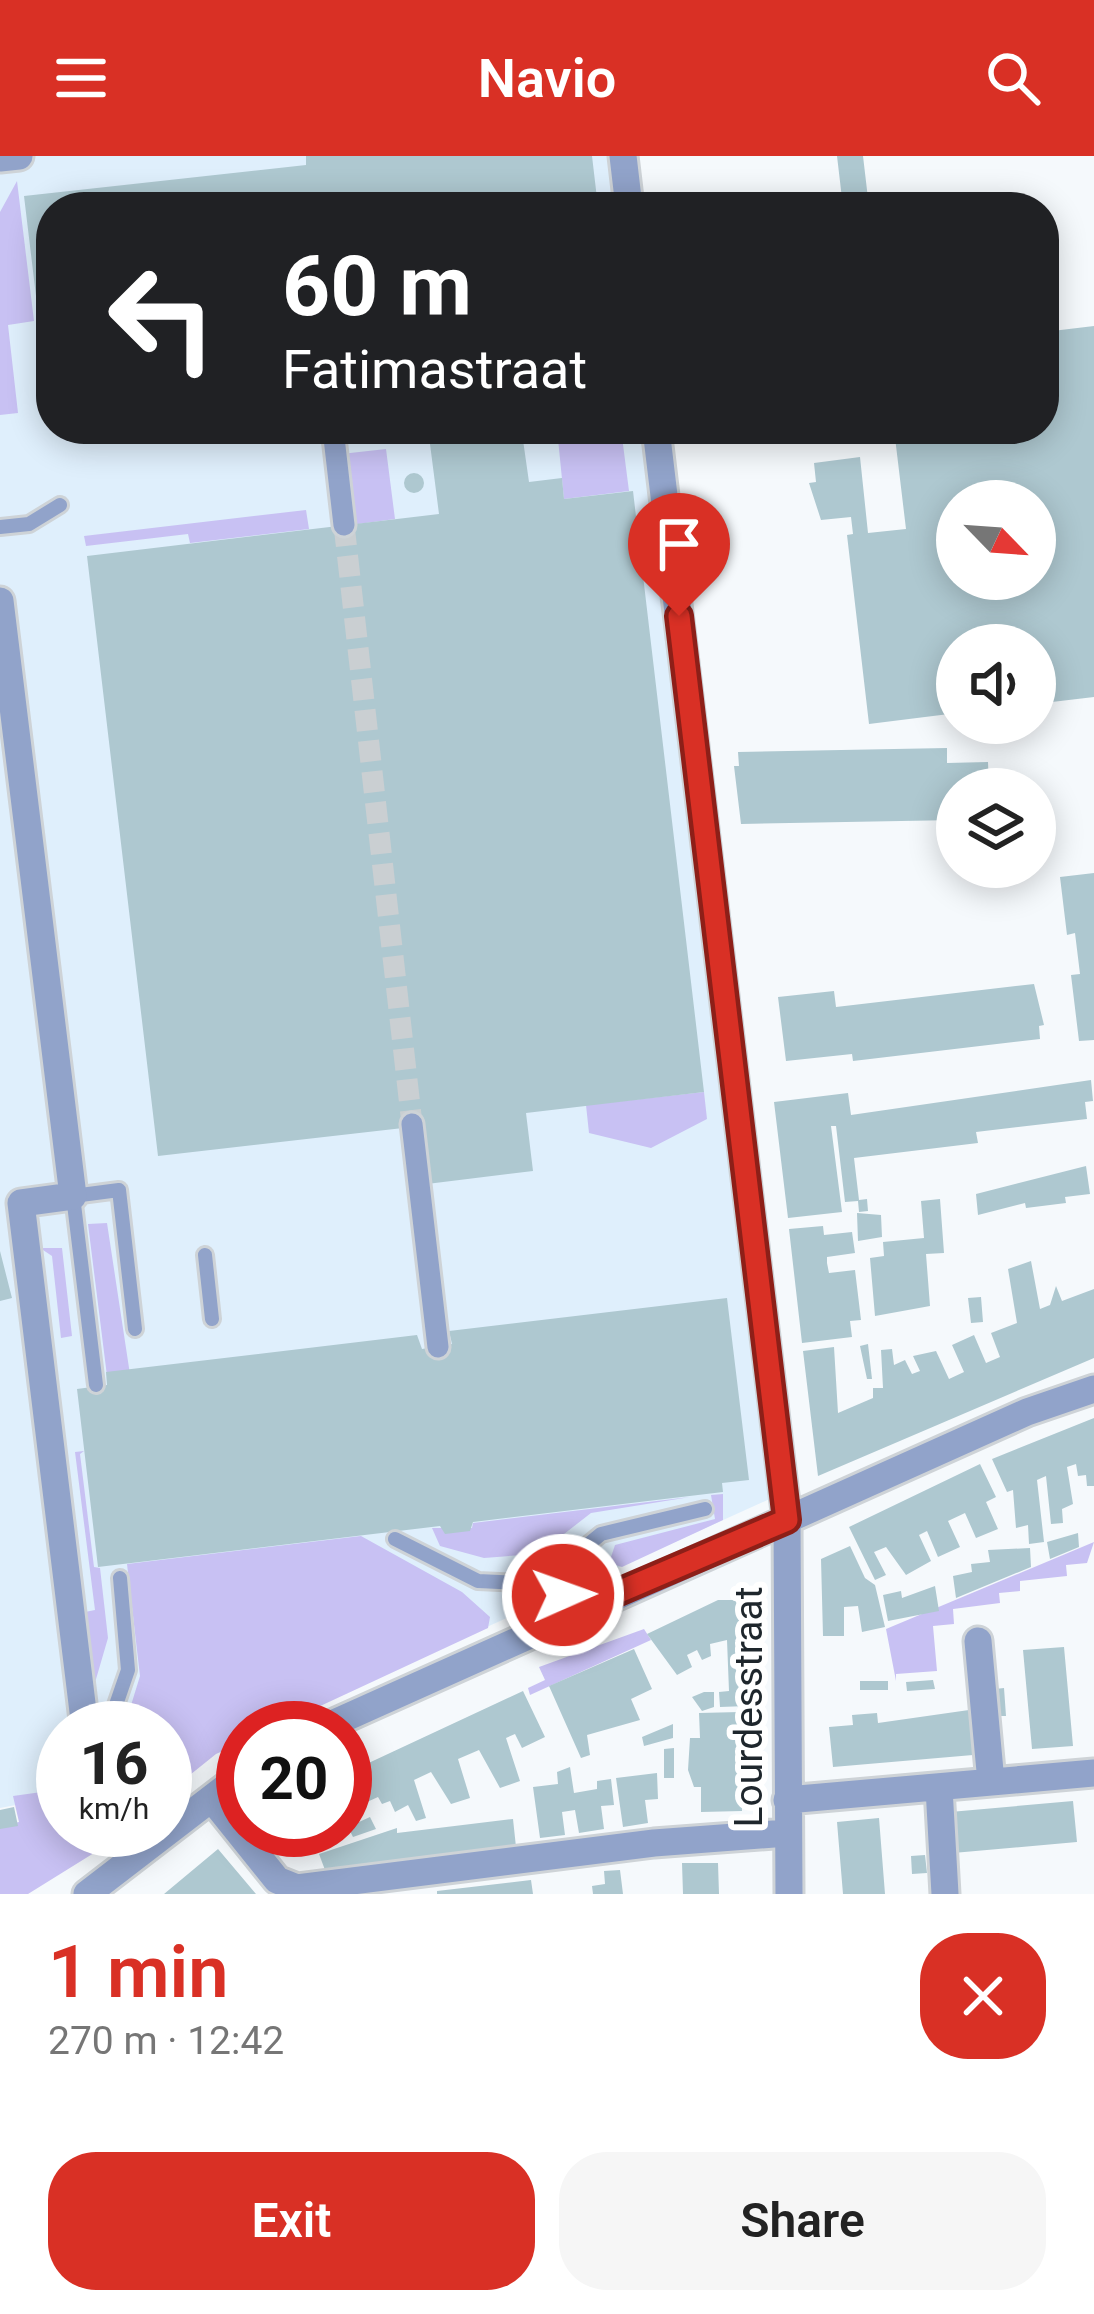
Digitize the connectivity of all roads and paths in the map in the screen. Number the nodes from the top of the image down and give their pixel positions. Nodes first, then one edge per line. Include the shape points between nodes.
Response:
1 (19, 156) edge
2 (623, 156) edge
3 (0, 158) edge
4 (627, 192) edge
5 (335, 444) edge
6 (658, 444) edge
7 (60, 505) dead end
8 (344, 525) tunnel mouth
9 (0, 527) edge
10 (0, 602) edge
11 (5, 671) edge
12 (412, 1124) tunnel mouth
13 (73, 1196) junction
14 (205, 1255) dead end
15 (212, 1319) dead end
16 (136, 1328) dead end
17 (438, 1347) dead end
18 (96, 1385) dead end
19 (1094, 1389) edge
20 (705, 1509) dead end
21 (787, 1520) junction
22 (395, 1539) dead end
23 (119, 1578) dead end
24 (540, 1584) junction
25 (586, 1606) junction
26 (979, 1641) dead end
27 (82, 1701) edge
28 (117, 1701) edge
29 (372, 1705) edge
30 (1094, 1773) edge
31 (991, 1782) junction
32 (938, 1788) junction
33 (216, 1796) edge
34 (212, 1799) junction
35 (787, 1800) junction
36 (192, 1810) edge
37 (787, 1833) junction
38 (121, 1857) edge
39 (87, 1894) edge
40 (789, 1894) edge
41 (945, 1894) edge

1 - 3 street
2 - 4 street
5 - 8 street
6 - 21 street, Lourdesstraat
7 - 9 lane via 29,524
10 - 11 street
11 - 13 street
12 - 17 street
13 - 16 lane via 119,1190
13 - 18 lane
13 - 27 street via 21,1202
14 - 15 lane
19 - 21 street
20 - 24 lane via 602,1534
21 - 25 street
21 - 35 street, Lourdesstraat
22 - 24 lane via 478,1581
23 - 28 lane via 128,1670
24 - 25 lane
25 - 29 street
26 - 31 street
30 - 31 street
31 - 32 street
32 - 35 street
32 - 41 street
33 - 34 street
34 - 36 street
34 - 37 street via 277,1880 297,1888
35 - 37 street, Lourdesstraat
37 - 40 street, Lourdesstraat
38 - 39 street

